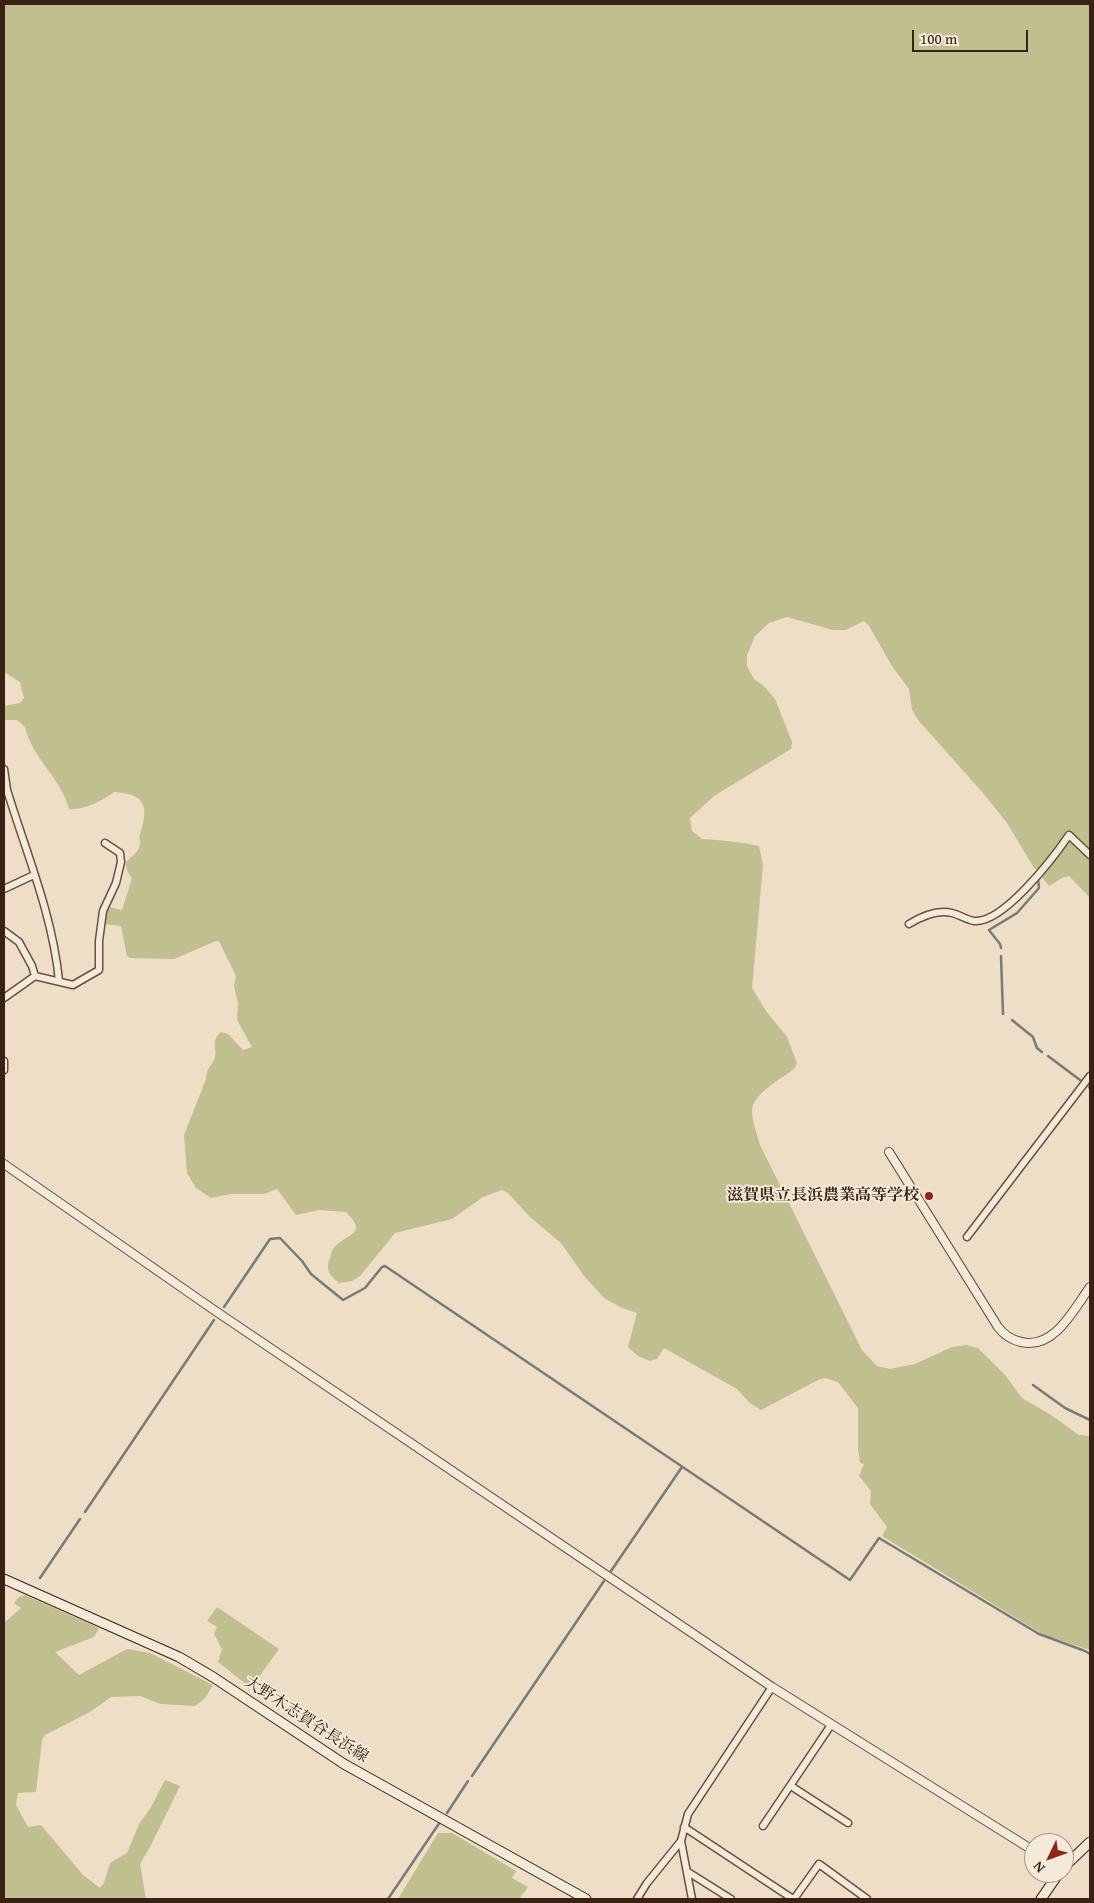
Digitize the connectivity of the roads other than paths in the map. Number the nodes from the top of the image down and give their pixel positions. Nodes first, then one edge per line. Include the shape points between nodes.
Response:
1 (4, 769) edge
2 (105, 844) dead end
3 (1090, 855) edge
4 (34, 875) junction
5 (4, 889) edge
6 (909, 924) dead end
7 (4, 930) edge
8 (35, 976) junction
9 (59, 981) junction
10 (4, 998) edge
11 (4, 1061) edge
12 (4, 1070) edge
13 (1090, 1076) edge
14 (889, 1152) dead end
15 (4, 1164) edge
16 (967, 1237) dead end
17 (1090, 1287) edge
18 (4, 1579) edge
19 (772, 1687) junction
20 (831, 1725) junction
21 (791, 1786) junction
22 (848, 1823) dead end
23 (763, 1826) dead end
24 (684, 1827) junction
25 (681, 1841) junction
26 (1090, 1842) edge
27 (1024, 1845) edge
28 (1074, 1857) edge
29 (688, 1872) junction
30 (1052, 1883) edge
31 (586, 1899) edge
32 (637, 1899) edge
33 (692, 1899) edge
34 (731, 1899) edge
35 (794, 1899) edge
36 (867, 1899) edge
37 (1041, 1899) edge

1 - 4 street via 7,790
2 - 9 street via 120,853 121,862 116,883 102,911 100,970 73,985
3 - 6 street via 1069,835 1011,904 988,918 976,921 950,913 926,914
4 - 5 street
4 - 9 street
7 - 8 street via 19,942
8 - 9 street
8 - 10 street
11 - 12 street
13 - 16 street
14 - 17 street via 998,1327 1007,1336 1031,1343 1050,1337
15 - 19 street
18 - 31 main road, 大野木志賀谷長浜線 via 179,1657 344,1764
19 - 20 street
19 - 24 street via 700,1793
20 - 21 street
20 - 27 street
21 - 22 street
21 - 23 street
24 - 25 street
24 - 35 street
25 - 29 street
25 - 32 street
26 - 28 main road
29 - 33 street
29 - 34 street
30 - 37 main road
35 - 36 street via 819,1864

